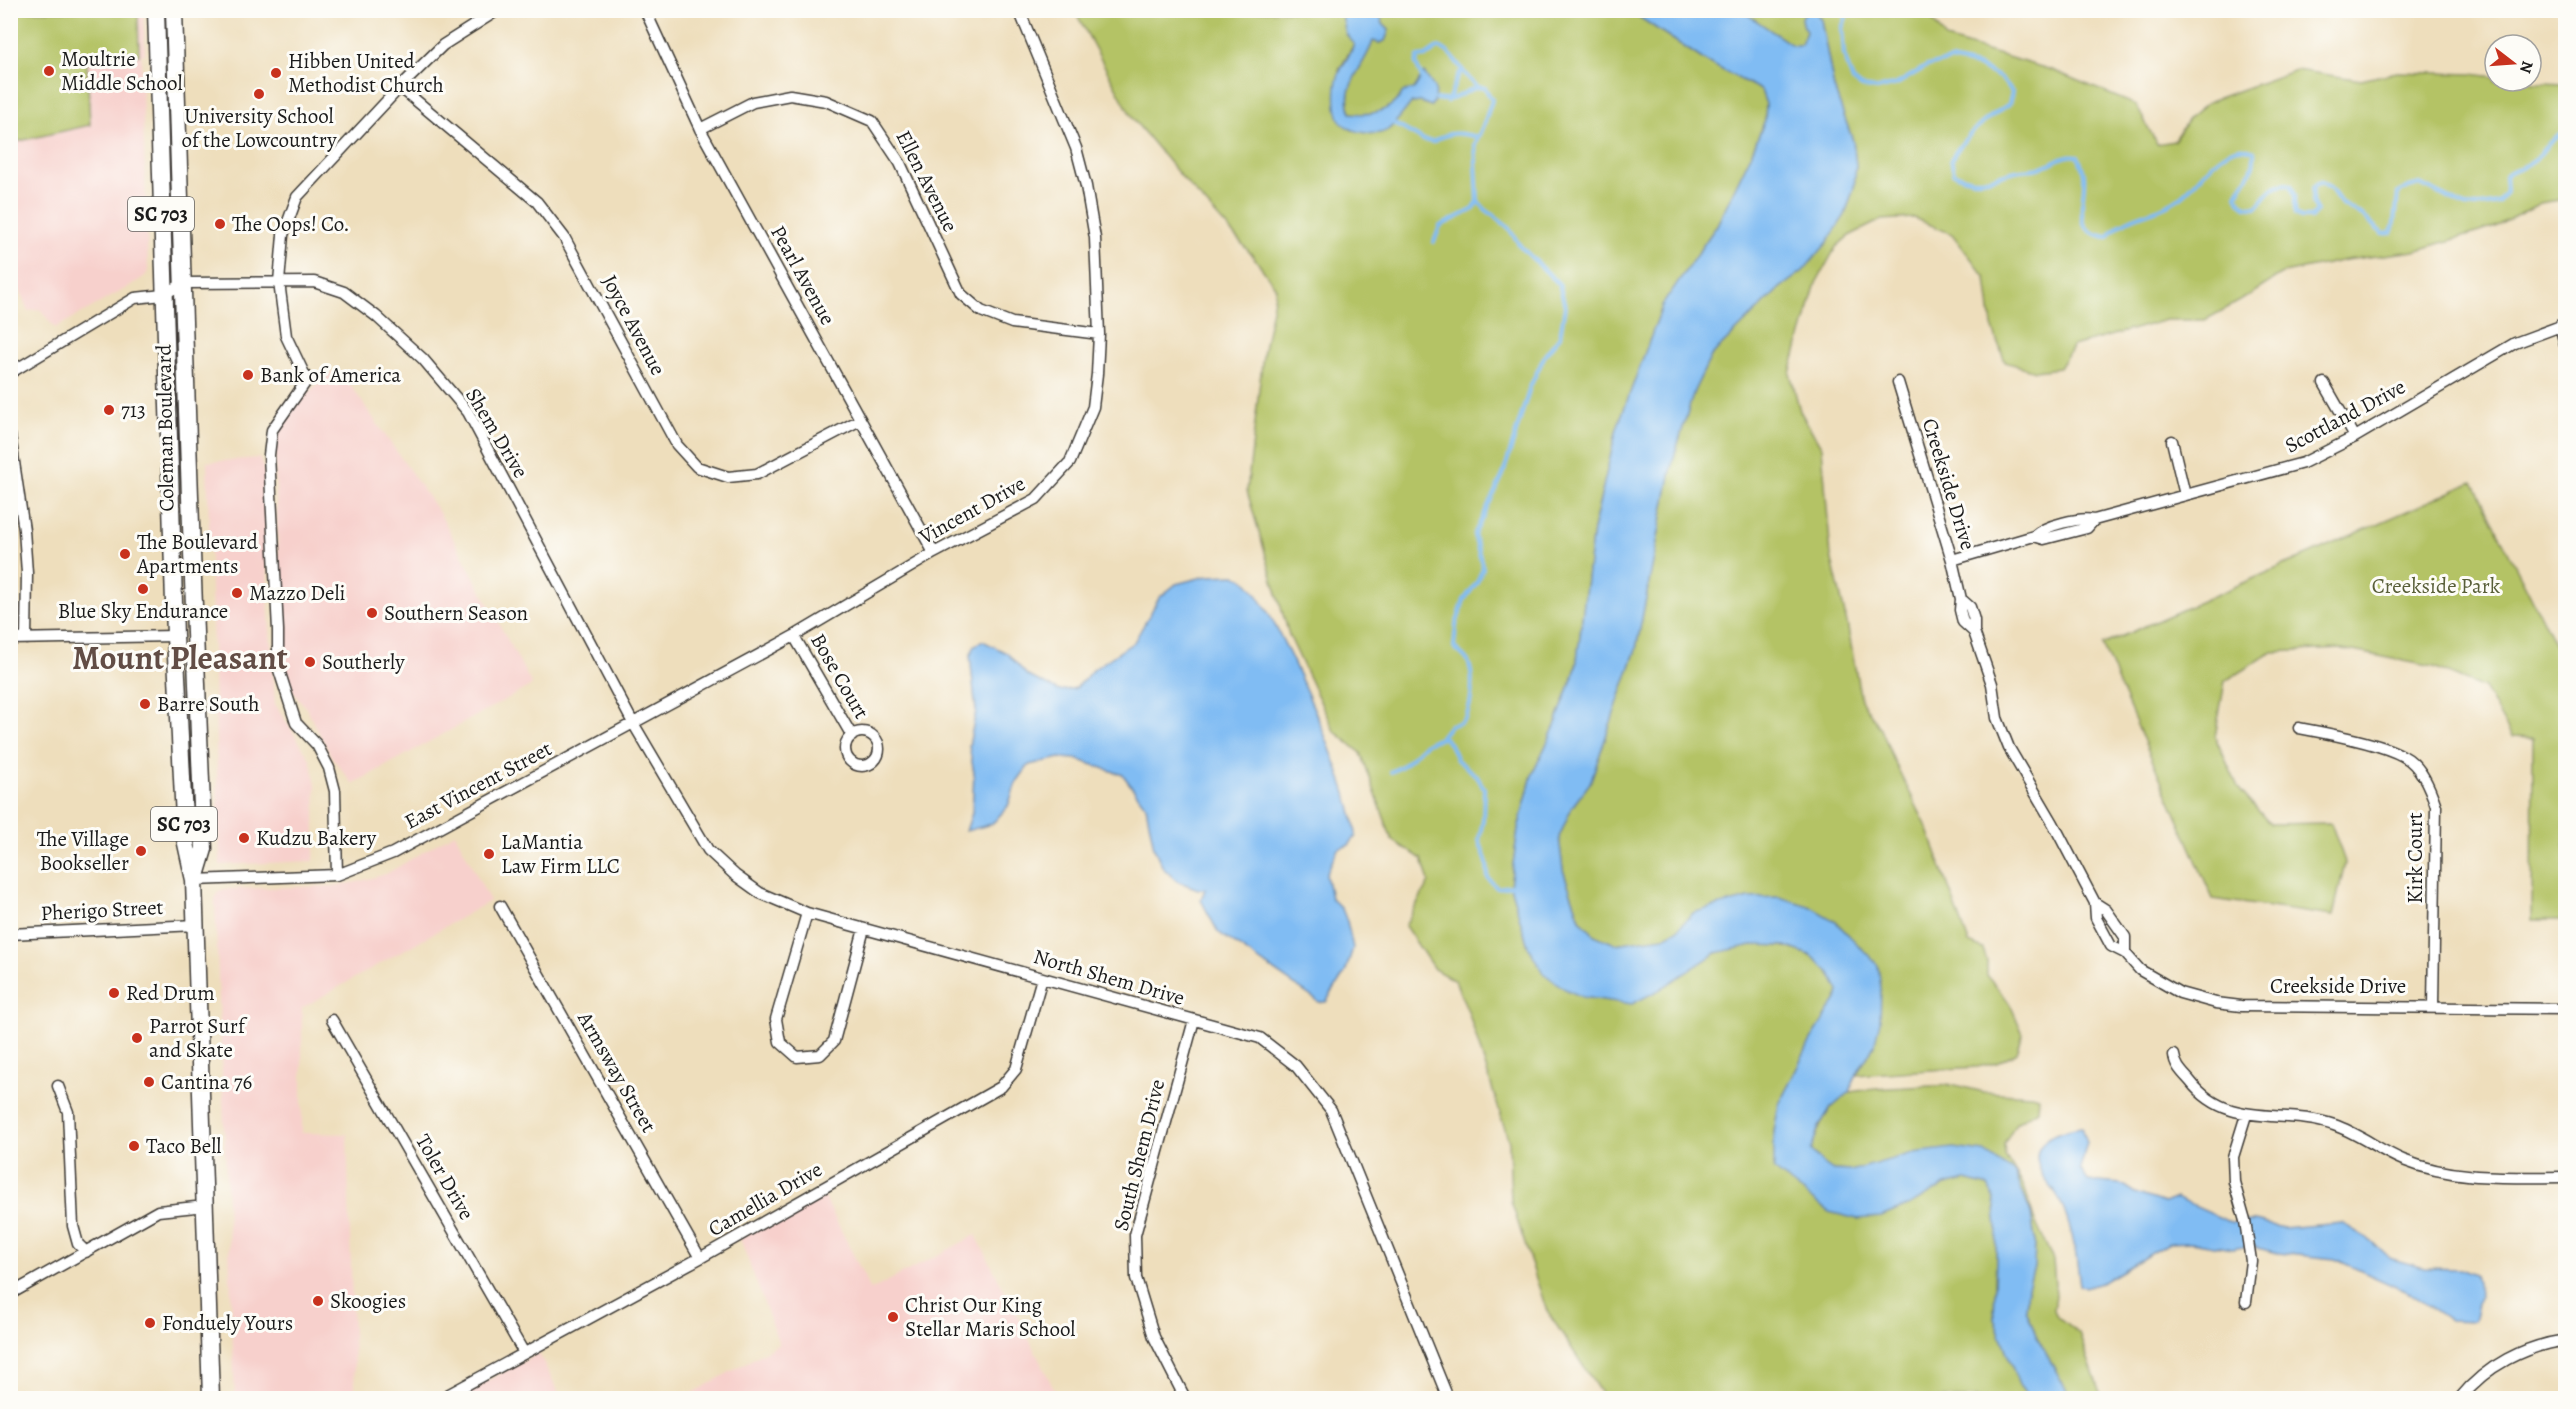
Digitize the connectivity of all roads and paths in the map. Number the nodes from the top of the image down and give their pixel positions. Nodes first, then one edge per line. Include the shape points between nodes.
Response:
1 (156, 10) edge
2 (174, 10) edge
3 (498, 10) edge
4 (645, 10) edge
5 (1019, 10) edge
6 (400, 87) junction
7 (700, 129) junction
8 (159, 133) junction
9 (279, 282) junction
10 (184, 284) junction
11 (163, 295) junction
12 (2563, 324) edge
13 (1099, 334) junction
14 (2565, 348) edge
15 (10, 373) edge
16 (1898, 382) dead end
17 (2324, 383) dead end
18 (860, 420) junction
19 (10, 435) edge
20 (2355, 437) junction
21 (2172, 441) dead end
22 (188, 449) junction
23 (2185, 495) junction
24 (934, 553) junction
25 (1952, 560) junction
26 (175, 636) junction
27 (794, 636) junction
28 (10, 639) edge
29 (26, 639) junction
30 (633, 723) junction
31 (2300, 728) dead end
32 (852, 736) dead end
33 (337, 875) junction
34 (194, 880) junction
35 (500, 906) dead end
36 (807, 913) junction
37 (196, 925) junction
38 (864, 929) junction
39 (10, 934) edge
40 (1042, 978) junction
41 (2433, 1006) junction
42 (2565, 1009) edge
43 (332, 1020) dead end
44 (1194, 1020) junction
45 (2174, 1055) dead end
46 (58, 1086) dead end
47 (2246, 1115) junction
48 (2565, 1178) edge
49 (205, 1206) junction
50 (86, 1252) junction
51 (700, 1258) junction
52 (10, 1294) edge
53 (2246, 1302) dead end
54 (2565, 1340) edge
55 (524, 1353) junction
56 (211, 1398) edge
57 (442, 1398) edge
58 (1185, 1398) edge
59 (1448, 1398) edge
60 (2460, 1398) edge

1 - 8 main road, Coleman Boulevard / SC 703
2 - 10 main road, Coleman Boulevard / SC 703
3 - 6 street via 443,45
4 - 7 street, Pearl Avenue
5 - 13 street, Vincent Drive via 1076,148 1086,186 1095,238
6 - 9 street via 297,198 283,235
6 - 18 street, Joyce Avenue via 537,202 564,237 677,445 697,467 728,477 757,474
7 - 13 street, Ellen Avenue via 753,102 790,95 826,101 872,121 900,163 961,294 981,311 1012,323
7 - 18 street, Pearl Avenue
8 - 10 main road via 166,159 171,246
8 - 11 main road, Coleman Boulevard / SC 703
9 - 10 street, Shem Drive
9 - 30 street, Shem Drive via 314,282 344,292 423,358 468,412
9 - 33 street via 286,336 307,380 272,430 269,455 278,667 296,723 317,745 329,768 335,791
10 - 11 street, Shem Drive
10 - 22 main road, Coleman Boulevard / SC 703
11 - 15 street via 135,297
11 - 22 main road via 175,326
11 - 26 main road, Coleman Boulevard / SC 703
12 - 14 street
12 - 20 street, Scottland Drive via 2515,343
13 - 24 street, Vincent Drive via 1093,407 1070,462 1036,499
16 - 25 street, Creekside Drive
17 - 20 street
18 - 24 street, Pearl Avenue
19 - 29 street via 24,530
20 - 23 street, Scottland Drive via 2303,463
21 - 23 street
22 - 34 main road, Coleman Boulevard / SC 703 via 204,849
23 - 25 street, Scottland Drive via 2094,520 2087,528 2044,539 2034,536
24 - 27 street, Vincent Drive
25 - 41 street, Creekside Drive via 1961,598 1974,620 1997,718 2009,748 2054,823 2095,903 2096,918 2111,946 2125,953 2140,970 2180,993 2216,1003
26 - 29 street
26 - 34 main road, Coleman Boulevard / SC 703 via 186,845
27 - 30 street, Vincent Drive
27 - 32 street, Bose Court
28 - 29 street
30 - 33 street, East Vincent Street via 393,853
30 - 36 street, North Shem Drive via 708,850 760,893
31 - 41 street, Kirk Court via 2405,756 2427,781 2436,806
33 - 34 street, East Vincent Street
34 - 37 main road, Coleman Boulevard / SC 703
35 - 51 street, Armsway Street
36 - 38 street, North Shem Drive
36 - 38 street via 776,1019 780,1042 797,1057 820,1055 834,1041
37 - 39 street, Pherigo Street
37 - 49 main road, Coleman Boulevard / SC 703
38 - 40 street, North Shem Drive
40 - 44 street, North Shem Drive
40 - 51 street, Camellia Drive via 1016,1069 1001,1087
41 - 42 street, Creekside Drive
43 - 55 street, Toler Drive
44 - 58 street, South Shem Drive via 1135,1235 1136,1278 1154,1337
44 - 59 street, North Shem Drive via 1260,1038 1296,1066 1331,1110
45 - 47 street via 2174,1062 2196,1090 2212,1102
46 - 50 street via 68,1113 73,1226 78,1244
47 - 48 street via 2335,1125 2404,1160 2462,1176
47 - 53 street via 2233,1157 2234,1182 2245,1221 2250,1261
49 - 50 street via 158,1211
49 - 56 main road, Coleman Boulevard / SC 703
50 - 52 street
51 - 55 street, Camellia Drive
54 - 60 street via 2544,1343 2502,1361
55 - 57 street, Camellia Drive

